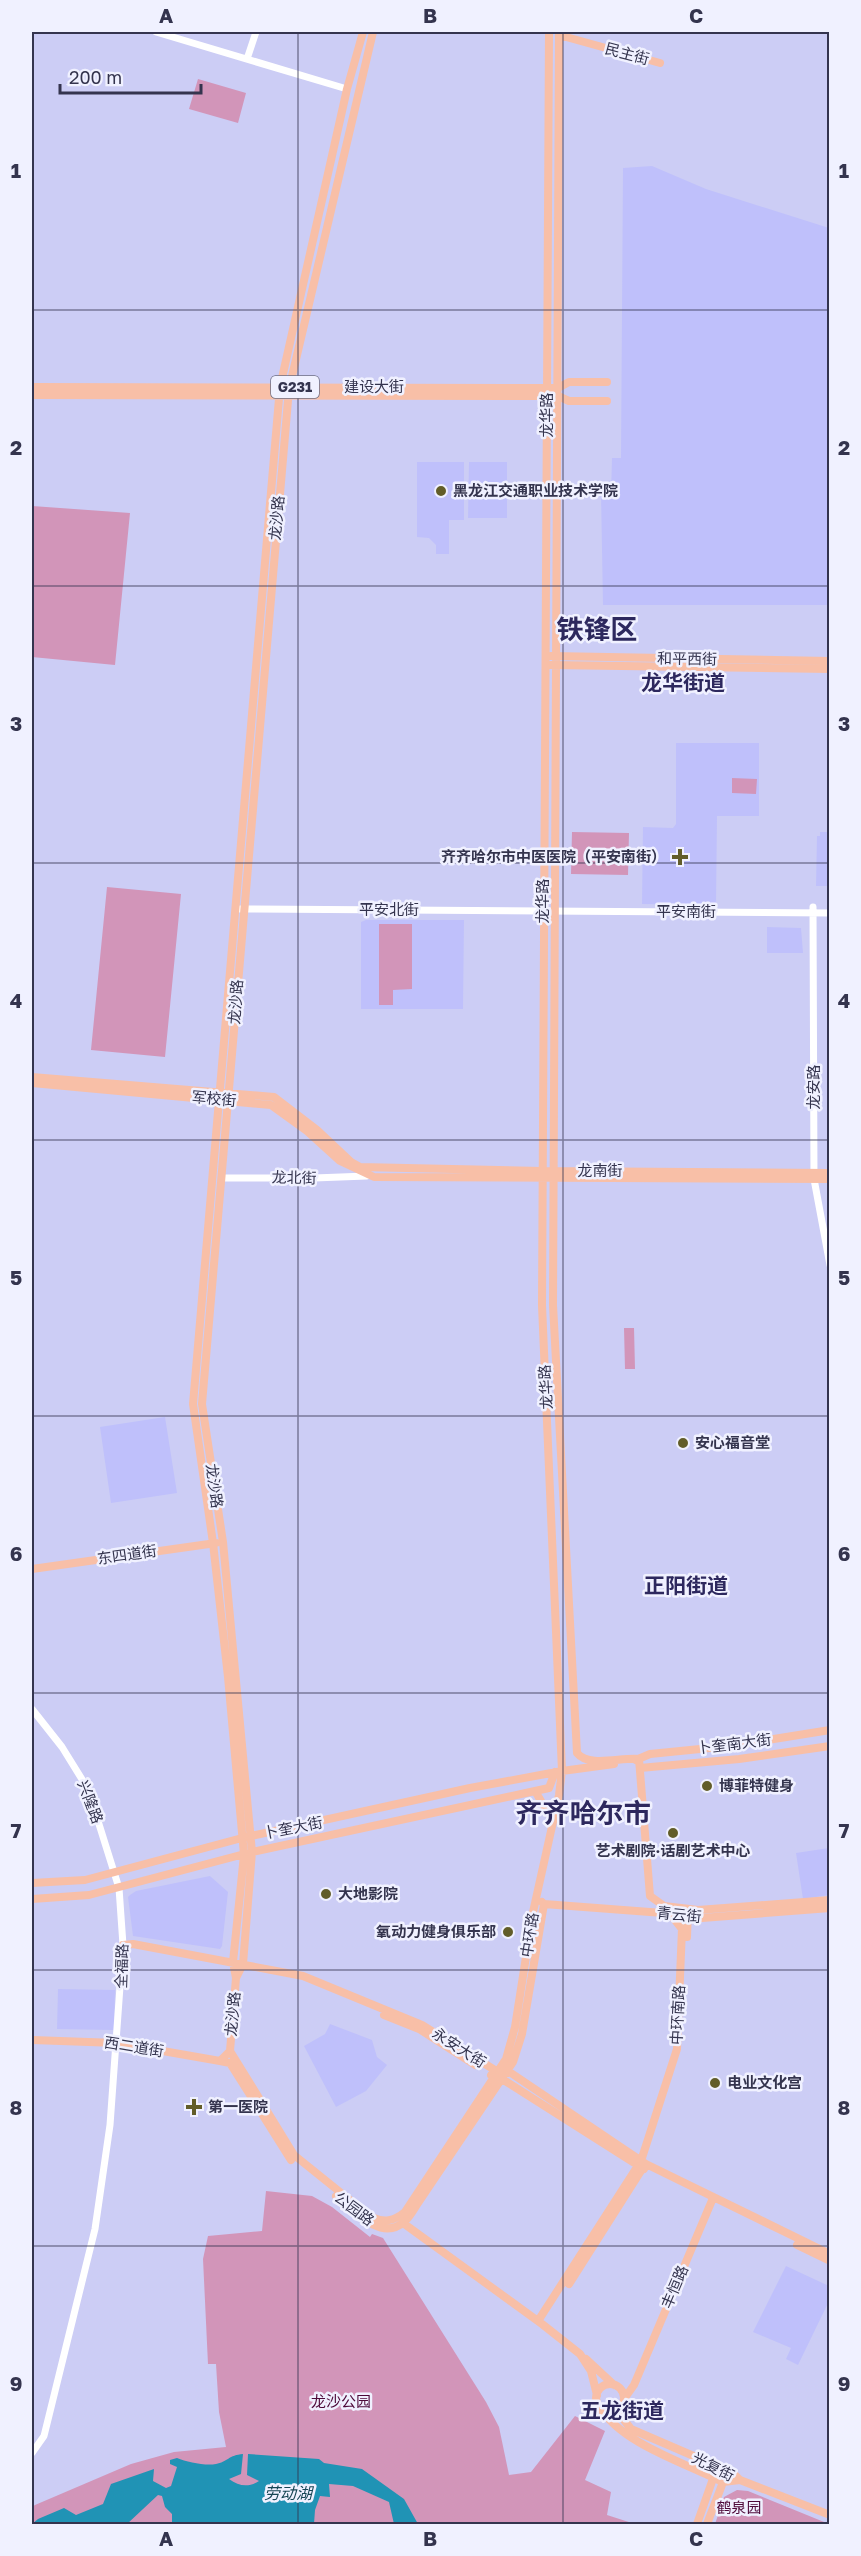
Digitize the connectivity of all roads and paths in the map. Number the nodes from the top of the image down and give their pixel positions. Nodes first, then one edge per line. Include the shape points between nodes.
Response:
1 (156, 32) edge
2 (256, 32) edge
3 (363, 32) edge
4 (373, 32) edge
5 (548, 32) edge
6 (559, 33) edge
7 (247, 59) junction
8 (660, 63) dead end
9 (347, 89) junction
10 (607, 382) dead end
11 (32, 387) edge
12 (284, 391) junction
13 (547, 392) junction
14 (558, 392) junction
15 (32, 395) edge
16 (607, 401) dead end
17 (545, 660) junction
18 (556, 660) junction
19 (830, 661) edge
20 (830, 669) edge
21 (239, 909) junction
22 (813, 910) junction
23 (543, 911) junction
24 (555, 911) junction
25 (830, 913) edge
26 (32, 1077) edge
27 (32, 1083) edge
28 (225, 1096) junction
29 (830, 1173) edge
30 (369, 1174) junction
31 (542, 1175) junction
32 (554, 1175) junction
33 (314, 1176) dead end
34 (814, 1176) junction
35 (222, 1178) junction
36 (830, 1179) edge
37 (830, 1265) edge
38 (223, 1542) junction
39 (213, 1543) junction
40 (32, 1569) edge
41 (32, 1709) edge
42 (830, 1730) edge
43 (830, 1746) edge
44 (640, 1764) junction
45 (558, 1771) junction
46 (535, 1791) junction
47 (559, 1795) joint
48 (553, 1821) junction
49 (246, 1837) junction
50 (248, 1853) junction
51 (114, 1872) junction
52 (32, 1883) edge
53 (119, 1888) junction
54 (538, 1890) junction
55 (32, 1899) edge
56 (830, 1900) edge
57 (544, 1904) junction
58 (664, 1906) junction
59 (830, 1908) edge
60 (689, 1914) junction
61 (671, 1915) junction
62 (123, 1945) junction
63 (233, 1962) junction
64 (243, 1964) junction
65 (250, 1970) joint
66 (236, 1978) junction
67 (32, 2040) edge
68 (117, 2043) junction
69 (230, 2050) junction
70 (220, 2061) junction
71 (500, 2075) junction
72 (642, 2165) junction
73 (712, 2201) junction
74 (403, 2223) junction
75 (830, 2254) edge
76 (830, 2261) edge
77 (540, 2323) junction
78 (580, 2354) junction
79 (638, 2375) junction
80 (616, 2386) junction
81 (597, 2395) junction
82 (623, 2401) junction
83 (600, 2407) junction
84 (32, 2453) edge
85 (717, 2466) junction
86 (728, 2471) junction
87 (714, 2478) junction
88 (740, 2480) junction
89 (723, 2482) junction
90 (830, 2515) edge
91 (697, 2524) edge
92 (707, 2524) edge

1 - 7 street
2 - 7 street
3 - 9 main road, 龙沙路
4 - 12 main road, 龙沙路
5 - 6 street
5 - 13 main road, 龙华路
6 - 8 main road, 民主街
6 - 14 main road, 龙华路
7 - 9 street
9 - 12 main road, 龙沙路
10 - 14 main road, 建设大街 via 569,382
11 - 12 main road, 建设大街 / G231
12 - 13 main road, 建设大街 / G231
12 - 15 main road, 建设大街 / G231
12 - 21 main road, 龙沙路
13 - 14 main road, 建设大街 / G231
13 - 17 main road, 龙华路
14 - 16 main road, 建设大街 via 569,401
14 - 18 main road, 龙华路
17 - 18 main road, 和平西街
17 - 23 main road, 龙华路
18 - 19 main road, 和平西街
18 - 20 main road, 和平西街
18 - 24 main road, 龙华路
21 - 23 street, 平安北街
21 - 28 main road, 龙沙路
22 - 24 street, 平安南街
22 - 25 street, 平安南街
22 - 34 street, 龙安路
23 - 24 street, 平安南街
23 - 31 main road, 龙华路
24 - 32 main road, 龙华路
26 - 28 main road, 军校街
27 - 28 main road, 军校街
28 - 30 main road, 军校街 via 271,1105 340,1161
28 - 30 main road, 军校街 via 274,1097
28 - 35 main road, 龙沙路
28 - 39 main road, 龙沙路 via 193,1404
29 - 34 main road, 龙南街
30 - 31 main road, 龙南街
30 - 33 street, 龙北街
30 - 35 street, 龙北街
31 - 32 main road, 龙南街
31 - 45 main road, 龙华路 via 542,1305 562,1745
32 - 34 main road, 龙南街
32 - 44 main road, 龙华路 via 553,1305 577,1753 590,1761 625,1758
34 - 36 main road, 龙南街
34 - 37 street, 龙安路
35 - 38 main road, 龙沙路 via 202,1404
38 - 39 main road, 东四道街
38 - 49 main road, 龙沙路
39 - 40 main road, 东四道街
39 - 49 main road, 龙沙路
41 - 51 street, 兴隆路 via 88,1789
42 - 44 main road, 卜奎南大街 via 650,1754
43 - 44 main road, 卜奎南大街 via 739,1759
44 - 45 main road
44 - 58 main road, 中环南路 via 650,1896
45 - 46 main road via 549,1788
45 - 47 main road, 龙华路
45 - 49 main road, 卜奎大街
46 - 48 main road
46 - 50 main road, 卜奎大街
47 - 48 main road, 中环路
48 - 54 main road, 中环路
49 - 50 main road, 龙沙路
49 - 51 main road, 卜奎大街
50 - 53 main road, 卜奎大街
50 - 63 main road, 龙沙路
50 - 64 main road, 龙沙路
51 - 52 main road, 卜奎大街 via 85,1880
51 - 53 street, 兴隆路
53 - 55 main road, 卜奎大街 via 88,1895
53 - 62 street, 全福路
54 - 57 main road
54 - 71 main road, 中环路 via 515,2027
56 - 60 main road, 青云街
57 - 61 main road, 青云街
57 - 71 main road, 中环路 via 522,2034
58 - 60 main road, 青云街
58 - 61 main road, 中环南路
59 - 60 main road, 青云街
60 - 61 main road, 青云街
60 - 72 main road, 中环南路 via 682,2050
61 - 72 main road, 中环南路 via 682,1929 677,2049
62 - 63 main road, 永安大街
62 - 68 street, 全福路
63 - 64 main road, 永安大街
63 - 66 main road, 龙沙路
64 - 66 main road, 龙沙路
64 - 71 main road, 永安大街 via 303,1976 417,2022
65 - 66 main road, 龙沙路
65 - 71 main road, 永安大街 via 302,1982 418,2030
66 - 69 main road, 龙沙路
67 - 68 main road, 西二道街
68 - 70 main road, 西二道街
68 - 84 street, 全福路 via 95,2229 44,2436
69 - 70 main road
69 - 71 main road, 公园路 via 294,2156 371,2217 383,2221 405,2212
70 - 74 main road, 公园路 via 230,2063 291,2160 370,2223 386,2228
71 - 72 main road, 永安大街
71 - 74 main road
72 - 73 main road, 永安大街
72 - 77 main road, 中环南路
73 - 75 main road, 永安大街
73 - 76 main road, 永安大街
73 - 79 main road, 丰恒路
74 - 77 main road
77 - 78 main road
78 - 80 main road
78 - 81 main road via 591,2371
79 - 80 main road via 632,2382
79 - 82 main road, 丰恒路
80 - 81 main road via 605,2385
80 - 82 main road
81 - 83 main road
82 - 83 main road via 613,2411
82 - 85 main road, 光复街 via 624,2420 631,2429
83 - 87 main road, 光复街 via 607,2420 627,2436
85 - 86 main road, 光复街
85 - 87 main road
86 - 88 main road, 光复街
86 - 89 main road
87 - 89 main road, 光复街
87 - 91 main road
88 - 89 main road, 光复街
88 - 90 main road
89 - 92 main road

